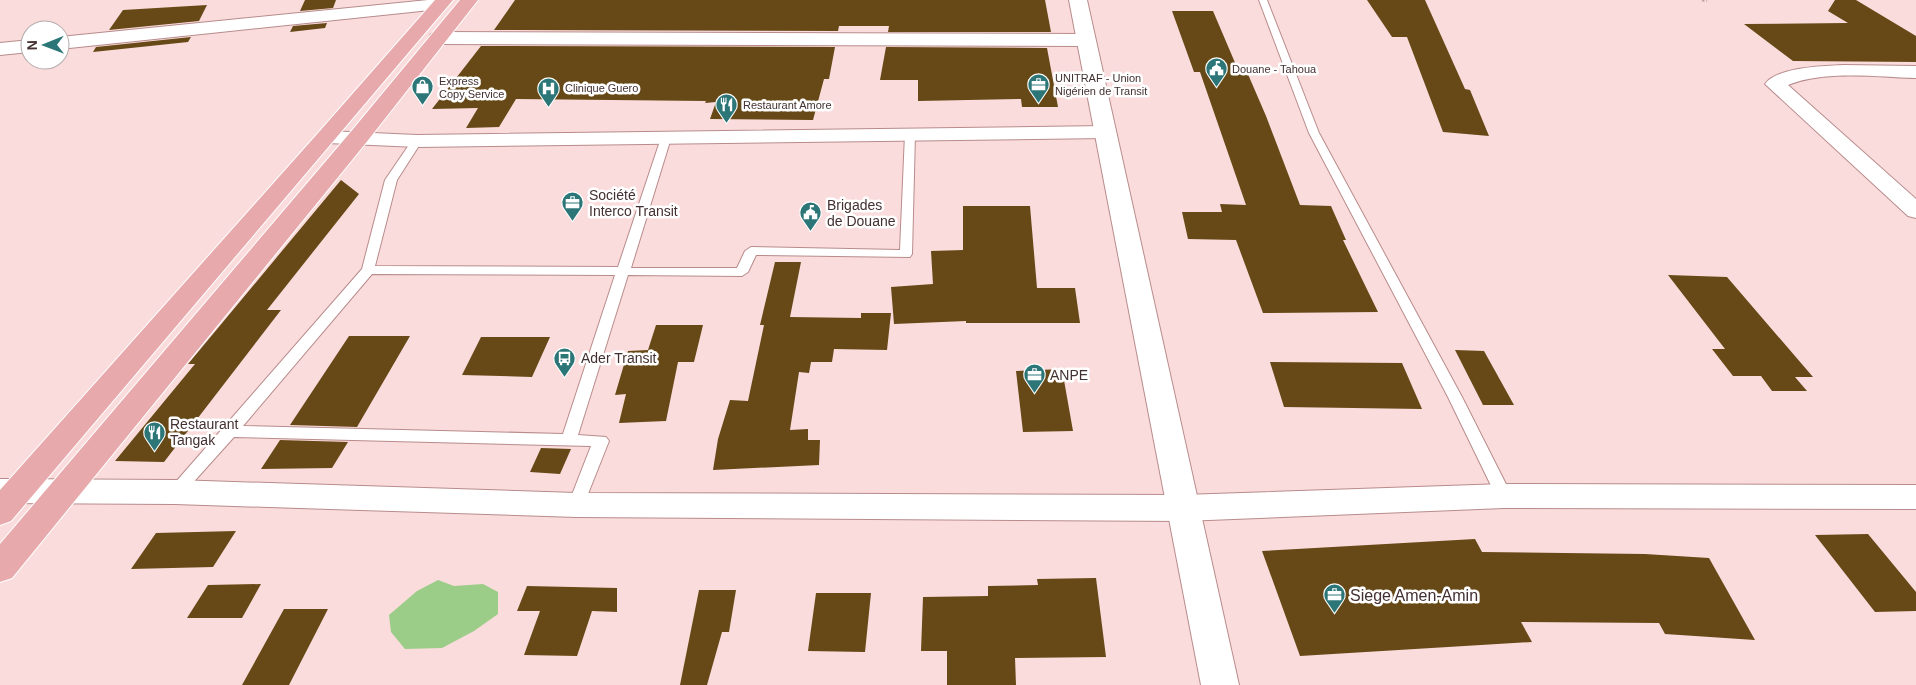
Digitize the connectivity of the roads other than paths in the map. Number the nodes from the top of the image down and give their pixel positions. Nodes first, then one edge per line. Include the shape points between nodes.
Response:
1 (468, 0) edge
2 (1078, 0) edge
3 (1263, 0) edge
4 (442, 2) edge
5 (438, 38) junction
6 (1086, 40) junction
7 (70, 42) edge
8 (20, 47) edge
9 (0, 49) edge
10 (1916, 72) edge
11 (1105, 132) junction
12 (910, 134) junction
13 (327, 137) junction
14 (666, 138) junction
15 (357, 139) junction
16 (417, 141) junction
17 (1916, 211) edge
18 (368, 270) junction
19 (623, 272) junction
20 (230, 431) junction
21 (569, 439) junction
22 (64, 491) junction
23 (175, 492) junction
24 (1504, 496) junction
25 (6, 498) edge
26 (1916, 498) edge
27 (576, 505) junction
28 (1183, 508) junction
29 (0, 568) edge
30 (1220, 685) edge

1 - 5 main road
2 - 6 street
3 - 24 lane via 1314,133
4 - 7 street
4 - 13 main road
5 - 6 street
5 - 15 main road
6 - 11 street
8 - 9 street
10 - 17 street via 1833,72 1787,77 1775,84
11 - 12 street
11 - 28 street
12 - 14 street
12 - 19 lane via 906,254 751,251 742,272
13 - 15 street
13 - 25 main road
14 - 16 street
14 - 19 lane
15 - 16 street
15 - 22 main road
16 - 18 lane via 391,180
18 - 19 lane
18 - 20 lane
19 - 21 lane
20 - 21 lane
20 - 23 lane
21 - 27 lane via 601,440
22 - 23 street
22 - 25 street
22 - 29 main road
23 - 27 street
24 - 26 street
24 - 28 street
27 - 28 street
28 - 30 street

